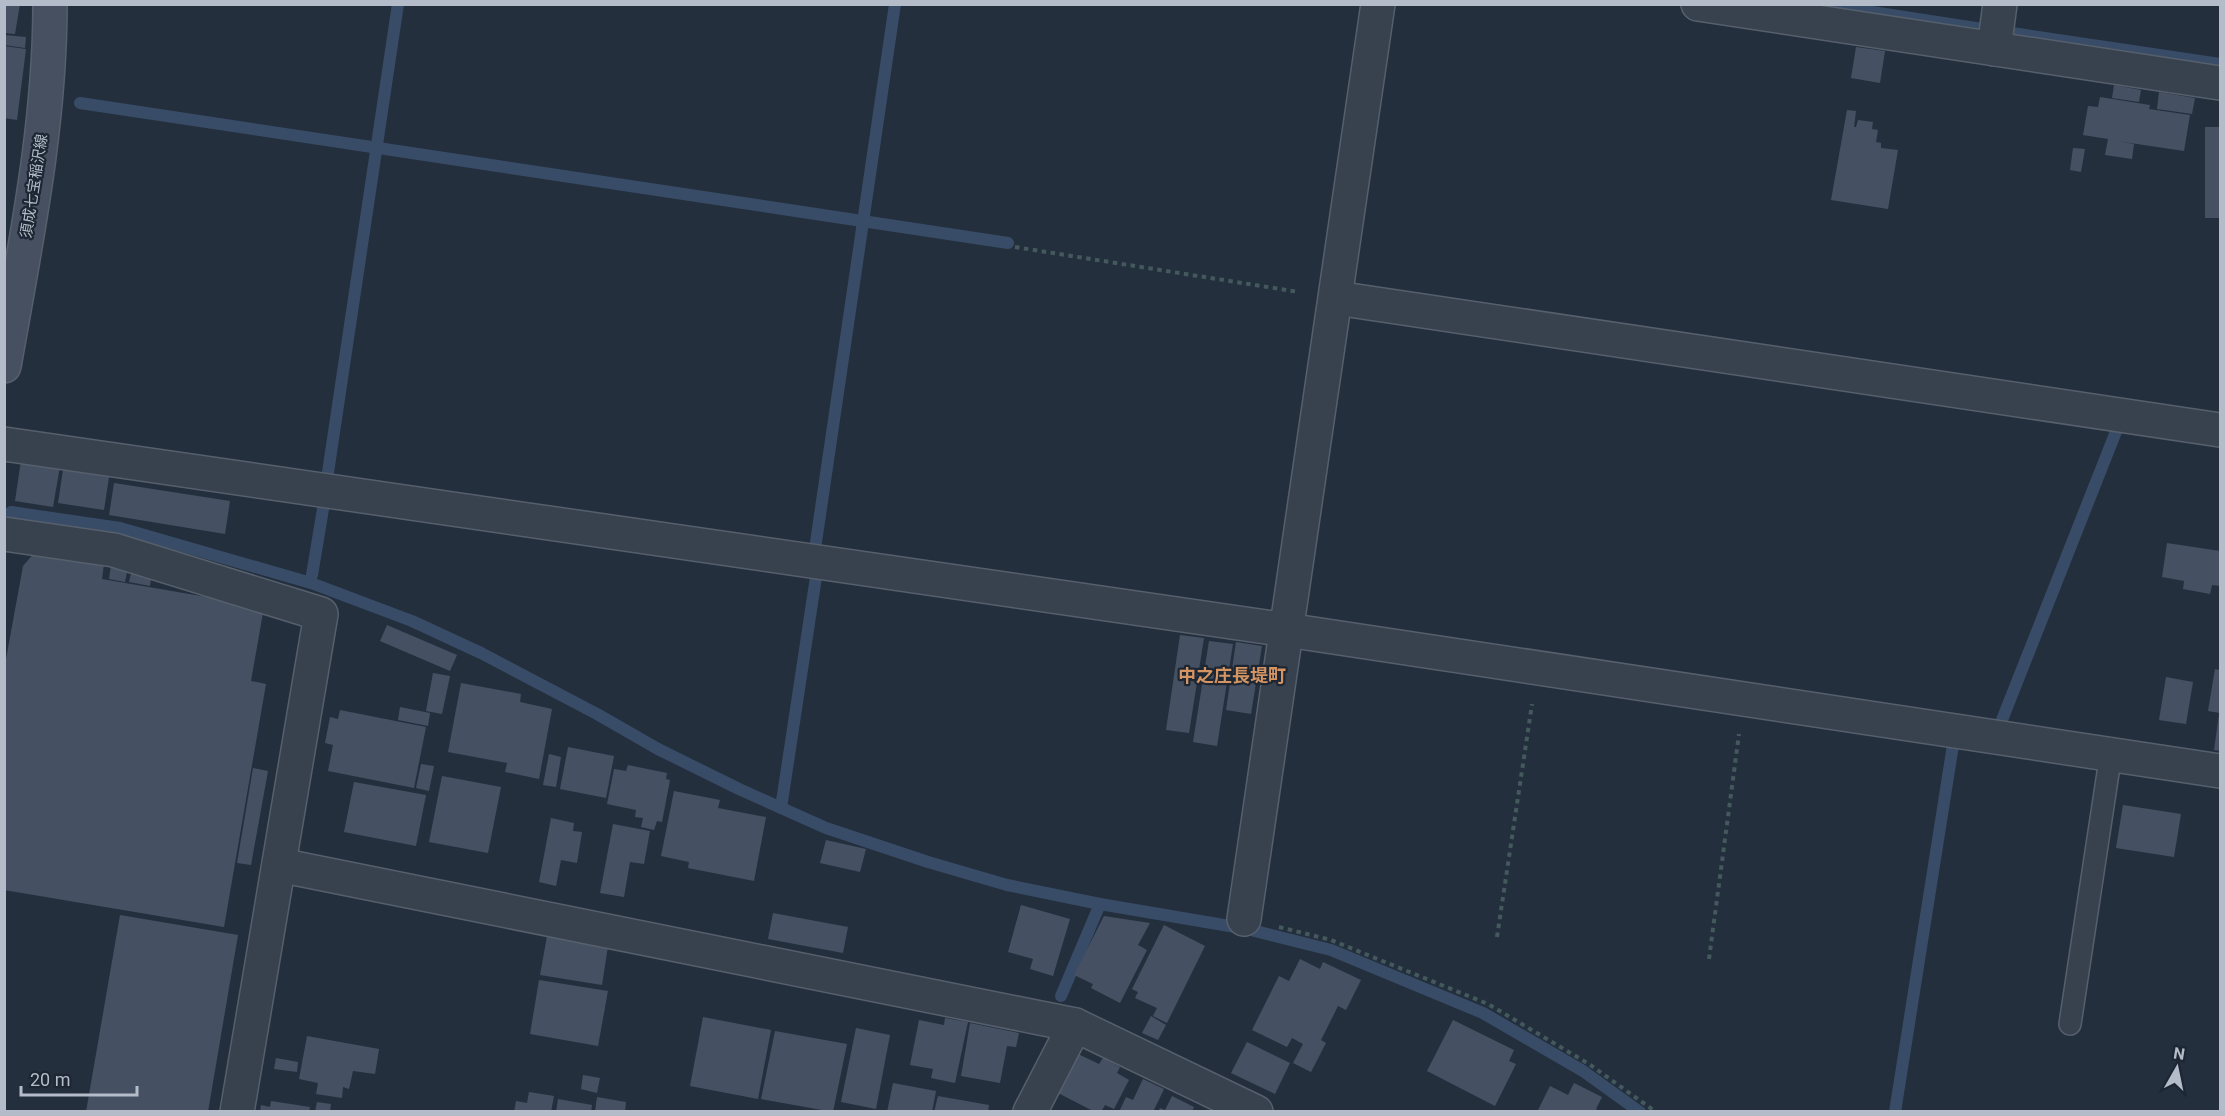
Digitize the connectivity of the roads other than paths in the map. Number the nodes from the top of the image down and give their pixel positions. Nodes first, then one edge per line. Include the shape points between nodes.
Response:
1 (50, 4) edge
2 (1378, 4) edge
3 (1698, 4) edge
4 (2000, 4) edge
5 (1994, 49) junction
6 (2220, 83) edge
7 (1335, 298) junction
8 (4, 366) edge
9 (2220, 430) edge
10 (4, 444) edge
11 (4, 534) edge
12 (1287, 630) junction
13 (2111, 753) junction
14 (2220, 771) edge
15 (279, 865) junction
16 (1244, 919) road end
17 (2070, 1024) dead end
18 (1075, 1025) junction
19 (237, 1112) edge
20 (1030, 1112) edge
21 (1256, 1112) edge

1 - 8 main road, 須成七宝稲沢線 via 50,59 42,144
2 - 7 street
3 - 5 street
4 - 5 street
5 - 6 street
7 - 9 street
7 - 12 street
10 - 12 street
11 - 15 street via 114,550 321,614
12 - 13 street
12 - 16 street
13 - 14 street
13 - 17 lane
15 - 18 street
15 - 19 street
18 - 20 street
18 - 21 street

